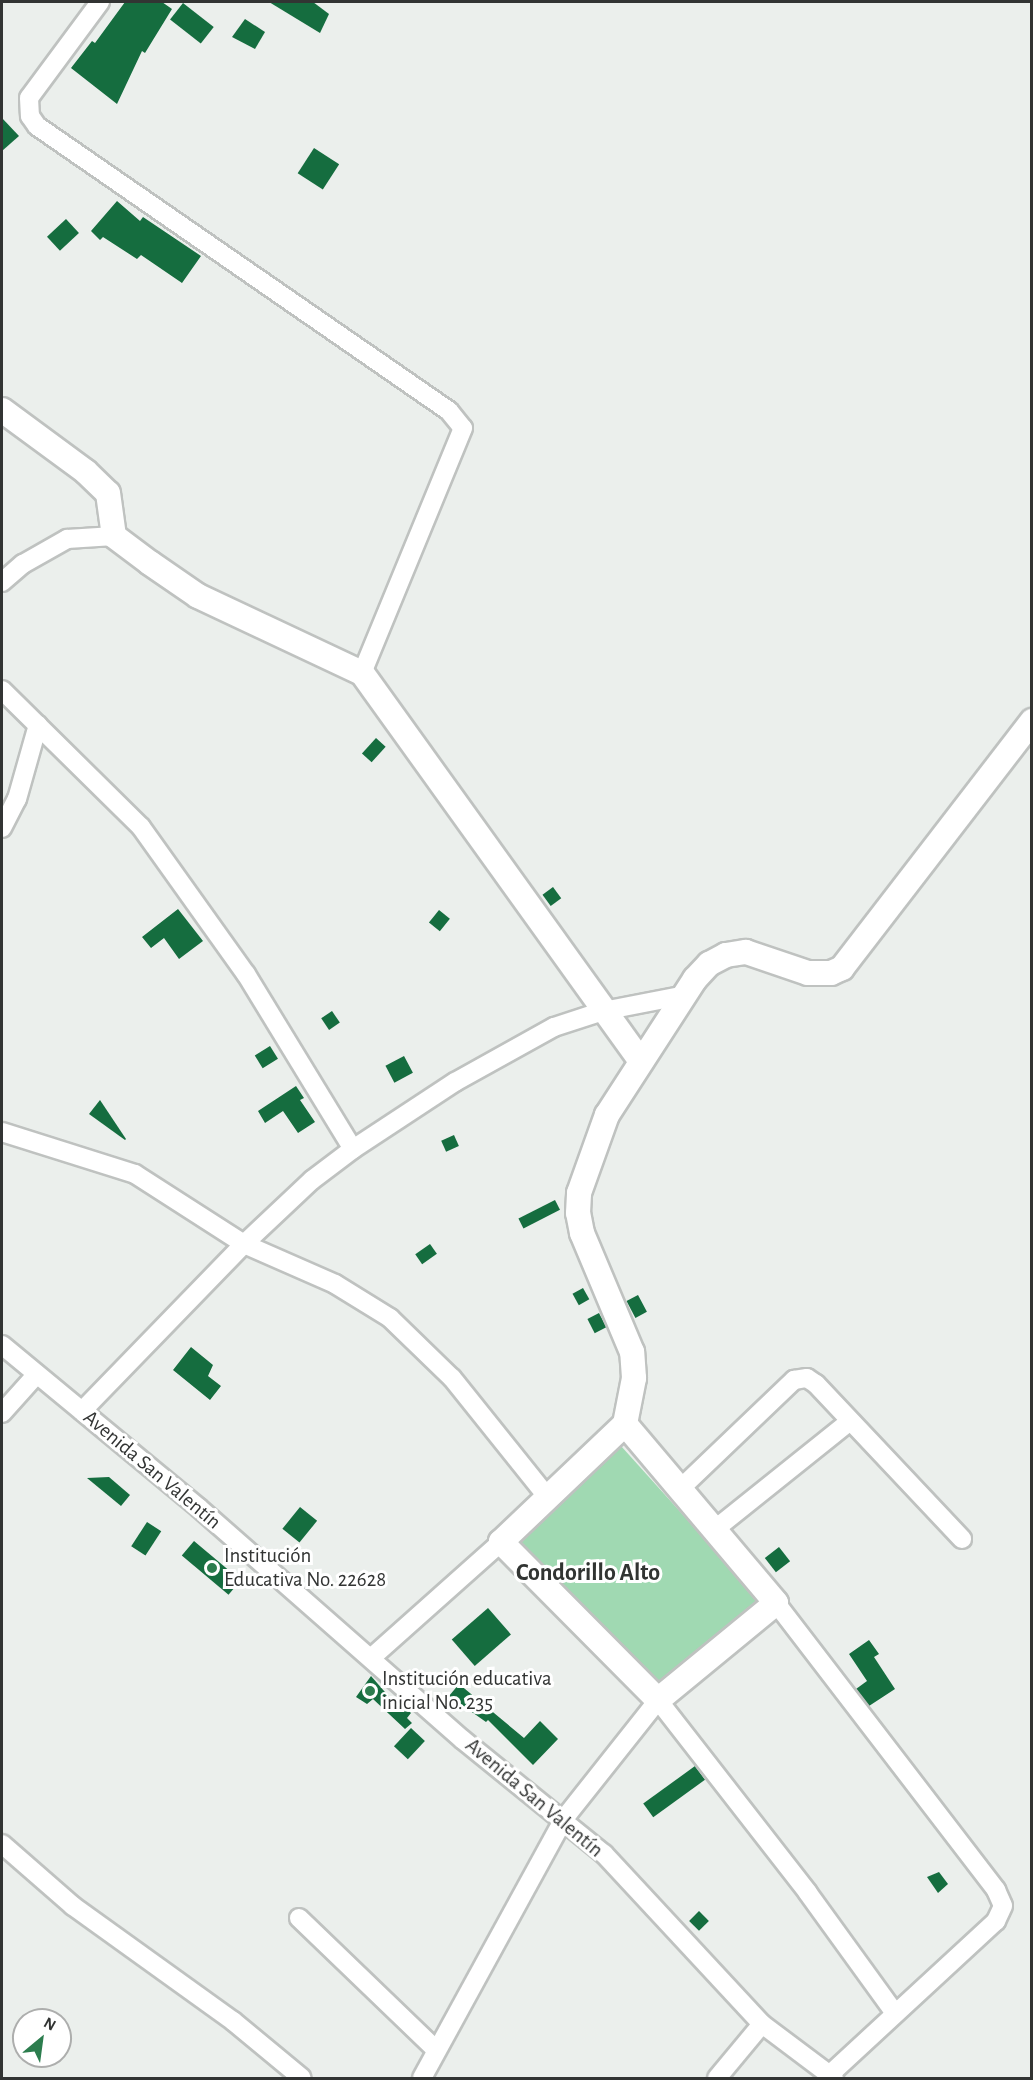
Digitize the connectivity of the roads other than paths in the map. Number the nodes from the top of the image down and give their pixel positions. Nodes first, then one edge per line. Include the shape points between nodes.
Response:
1 (100, 2) edge
2 (2, 410) edge
3 (114, 536) junction
4 (2, 582) edge
5 (362, 673) junction
6 (2, 690) edge
7 (1032, 721) edge
8 (38, 725) junction
9 (2, 828) edge
10 (684, 995) junction
11 (603, 1011) junction
12 (641, 1061) junction
13 (2, 1132) edge
14 (353, 1149) junction
15 (244, 1244) junction
16 (2, 1345) edge
17 (37, 1374) junction
18 (82, 1411) junction
19 (2, 1413) edge
20 (850, 1421) junction
21 (625, 1424) junction
22 (680, 1489) junction
23 (549, 1499) junction
24 (714, 1530) junction
25 (962, 1539) dead end
26 (501, 1542) junction
27 (776, 1603) junction
28 (371, 1658) junction
29 (658, 1700) junction
30 (563, 1820) junction
31 (2, 1844) edge
32 (299, 1918) dead end
33 (895, 2013) junction
34 (762, 2024) junction
35 (435, 2049) junction
36 (832, 2076) edge
37 (302, 2079) edge
38 (422, 2079) edge
39 (717, 2079) edge

1 - 5 street via 29,98 30,116 47,133 459,419 462,437
2 - 3 street via 108,493
3 - 4 street via 67,539 23,564
3 - 5 street via 198,596
5 - 11 street
6 - 8 street
7 - 10 street via 842,968 819,974 746,952 726,955 709,964
8 - 9 street via 17,799
8 - 14 street via 141,827 246,974
10 - 11 street
10 - 12 street
11 - 12 street
11 - 14 street via 554,1027 455,1082
12 - 21 street via 607,1115 579,1193 578,1213 582,1233 632,1352 634,1377
13 - 15 street via 135,1174
14 - 15 street via 312,1180
15 - 18 street
15 - 23 street via 335,1284 390,1318 452,1378
16 - 17 street, Avenida San Valentín
17 - 18 street, Avenida San Valentín
17 - 19 street
18 - 28 street, Avenida San Valentín
20 - 22 street via 816,1384 807,1378 794,1380
20 - 24 street
20 - 25 street
21 - 22 street
21 - 23 street
22 - 24 street
23 - 26 street
24 - 27 street
26 - 28 street
26 - 29 street
27 - 29 street
27 - 33 street via 996,1890 1003,1906 996,1921
28 - 30 street, Avenida San Valentín
29 - 30 street
29 - 33 street via 808,1893
30 - 34 street, Avenida San Valentín via 604,1854
30 - 35 street
31 - 37 street via 73,1906 233,2021
32 - 35 street
33 - 36 street
34 - 36 street, Avenida San Valentín
34 - 39 street
35 - 38 street

